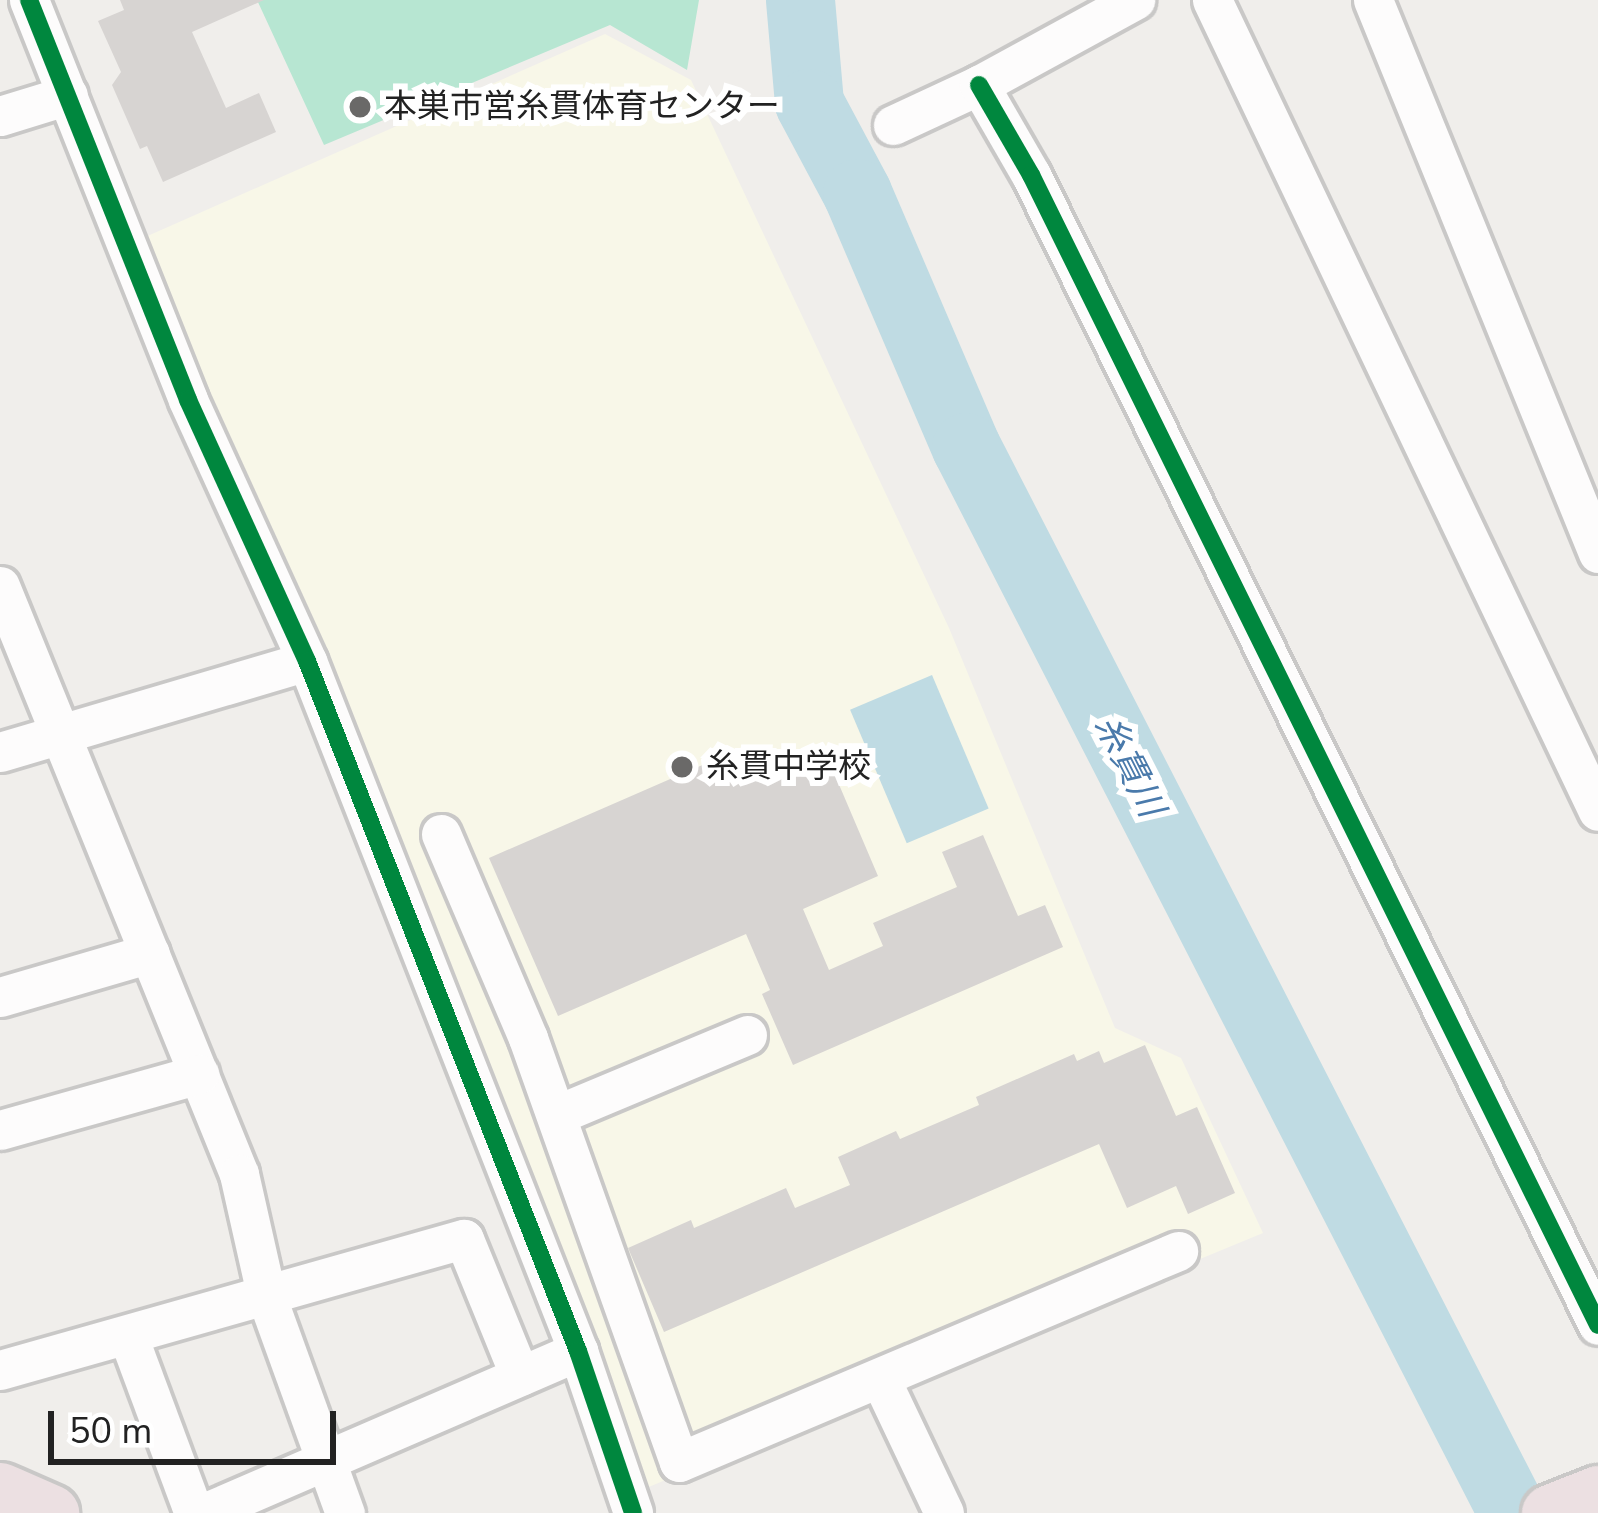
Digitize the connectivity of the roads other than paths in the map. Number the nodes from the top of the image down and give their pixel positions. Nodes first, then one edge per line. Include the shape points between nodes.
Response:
1 (29, 0) edge
2 (1135, 0) edge
3 (1212, 0) edge
4 (1372, 0) edge
5 (980, 86) junction
6 (68, 95) junction
7 (0, 116) edge
8 (893, 125) dead end
9 (1598, 554) edge
10 (0, 586) edge
11 (307, 661) junction
12 (63, 734) junction
13 (0, 752) edge
14 (1598, 811) edge
15 (441, 834) dead end
16 (150, 952) junction
17 (0, 997) edge
18 (747, 1035) dead end
19 (199, 1074) junction
20 (556, 1115) junction
21 (0, 1130) edge
22 (1178, 1251) dead end
23 (267, 1298) junction
24 (1598, 1325) edge
25 (128, 1336) junction
26 (578, 1351) junction
27 (0, 1370) edge
28 (520, 1376) junction
29 (880, 1378) junction
30 (327, 1464) junction
31 (0, 1491) edge
32 (629, 1512) edge
33 (50, 1513) edge
34 (194, 1513) edge
35 (204, 1513) edge
36 (345, 1513) edge
37 (944, 1513) edge

1 - 6 street
2 - 5 street
3 - 14 street
4 - 9 street
5 - 8 street
5 - 24 street
6 - 7 street
6 - 11 street via 188,400
10 - 12 street
11 - 12 street
11 - 26 street
12 - 13 street
12 - 16 street
15 - 20 street
16 - 17 street
16 - 19 street
18 - 20 street
19 - 21 street
19 - 23 street via 239,1174
20 - 29 street via 680,1462
22 - 29 street
23 - 25 street
23 - 28 street via 464,1239
23 - 30 street
25 - 27 street
25 - 34 street
26 - 28 street
26 - 32 street
28 - 30 street
29 - 37 street
30 - 35 street
30 - 36 street
31 - 33 highway

